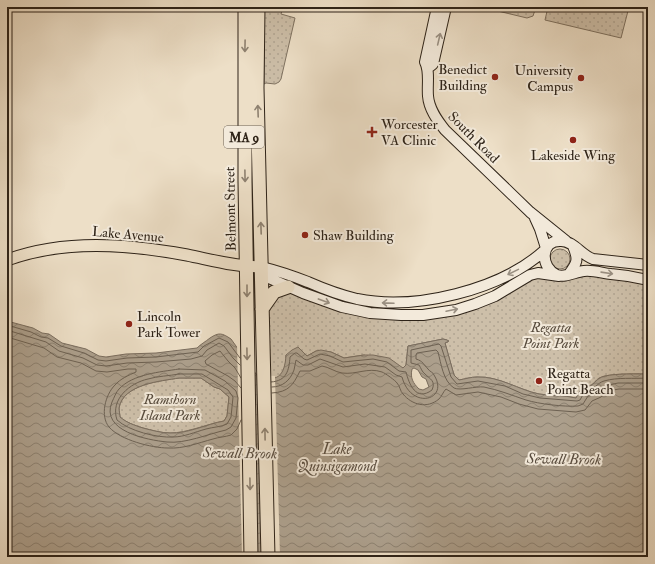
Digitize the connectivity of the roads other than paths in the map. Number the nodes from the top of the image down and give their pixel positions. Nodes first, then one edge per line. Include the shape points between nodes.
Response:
1 (245, 7) edge
2 (258, 7) edge
3 (437, 7) edge
4 (446, 7) edge
5 (428, 68) junction
6 (530, 212) junction
7 (570, 244) junction
8 (546, 249) junction
9 (7, 260) edge
10 (644, 265) edge
11 (247, 267) junction
12 (262, 271) junction
13 (564, 275) junction
14 (643, 278) edge
15 (288, 287) junction
16 (262, 309) junction
17 (251, 557) edge
18 (268, 557) edge

1 -> 11 highway, Belmont Street / MA 9
12 -> 2 highway, MA 9 via 257,88
3 - 5 main road, South Road via 425,62
5 -> 4 main road, South Road via 433,64
5 - 6 main road, South Road via 429,102 440,124
6 - 7 main road, South Road
6 - 8 main road, South Road via 540,229
7 - 8 main road via 554,242
7 - 10 main road, South Road via 593,259
7 - 13 main road via 577,261
8 -> 12 main road via 523,267 466,292 420,301 390,303 348,297
8 - 13 main road via 544,256 547,267 550,271
9 - 11 main road, Lake Avenue via 50,248 104,246 186,255
10 - 14 main road
11 - 12 main road, Lake Avenue
11 -> 17 highway, Belmont Street / MA 9
12 - 15 main road
12 - 16 highway, MA 9
13 -> 14 main road via 588,271
15 -> 13 main road via 351,309 379,314 412,315 445,312 475,304 505,291 530,275
15 - 16 highway via 274,292
18 -> 16 highway, MA 9

